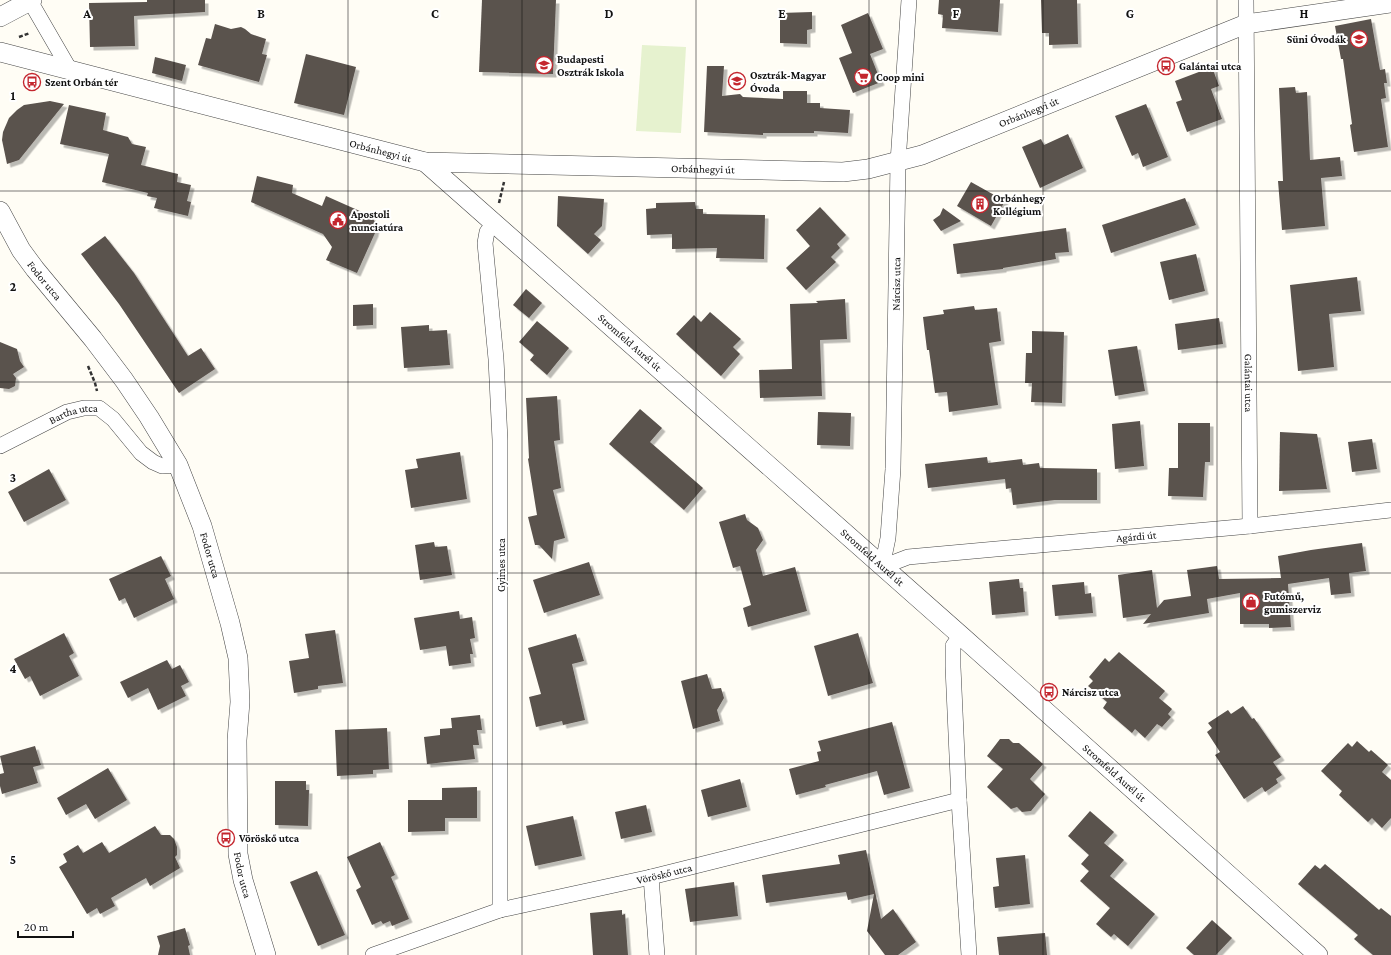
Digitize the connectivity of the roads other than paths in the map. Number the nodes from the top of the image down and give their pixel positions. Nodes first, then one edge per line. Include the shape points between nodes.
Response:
1 (908, 0) edge
2 (1246, 0) edge
3 (31, 1) edge
4 (1391, 3) edge
5 (0, 17) edge
6 (1246, 24) junction
7 (0, 52) edge
8 (70, 70) junction
9 (424, 162) junction
10 (898, 162) junction
11 (0, 211) edge
12 (495, 223) junction
13 (0, 446) edge
14 (178, 465) junction
15 (1391, 510) edge
16 (1250, 526) junction
17 (882, 567) junction
18 (961, 635) junction
19 (959, 800) junction
20 (651, 877) junction
21 (500, 910) junction
22 (266, 955) edge
23 (373, 955) edge
24 (657, 955) edge
25 (969, 955) edge
26 (1318, 955) edge

1 - 10 street, Nárcisz utca
2 - 6 street, Galántai utca
3 - 5 street
3 - 8 street
4 - 6 street, Orbánhegyi út
6 - 10 street, Orbánhegyi út via 922,155
6 - 16 street, Galántai utca
7 - 8 street, Orbánhegyi út
8 - 9 street, Orbánhegyi út
9 - 10 street, Orbánhegyi út via 843,172
9 - 12 street, Stromfeld Aurél út
10 - 17 street, Nárcisz utca via 893,469 888,538
11 - 14 street, Fodor utca via 34,269 124,380
12 - 17 street, Stromfeld Aurél út
12 - 21 street, Gyimes utca via 487,232 485,243 496,359 500,440
13 - 14 street, Bartha utca via 67,412 99,408 113,419 153,462 162,466
14 - 22 street, Fodor utca via 202,526 238,658 238,854 243,880
15 - 16 street, Agárdi út
16 - 17 street, Agárdi út via 908,557
17 - 18 street, Stromfeld Aurél út
18 - 19 street via 953,646
18 - 26 street, Stromfeld Aurél út
19 - 20 street, Vöröskő utca
19 - 25 street
20 - 21 street, Vöröskő utca
20 - 24 street
21 - 23 street, Vöröskő utca

